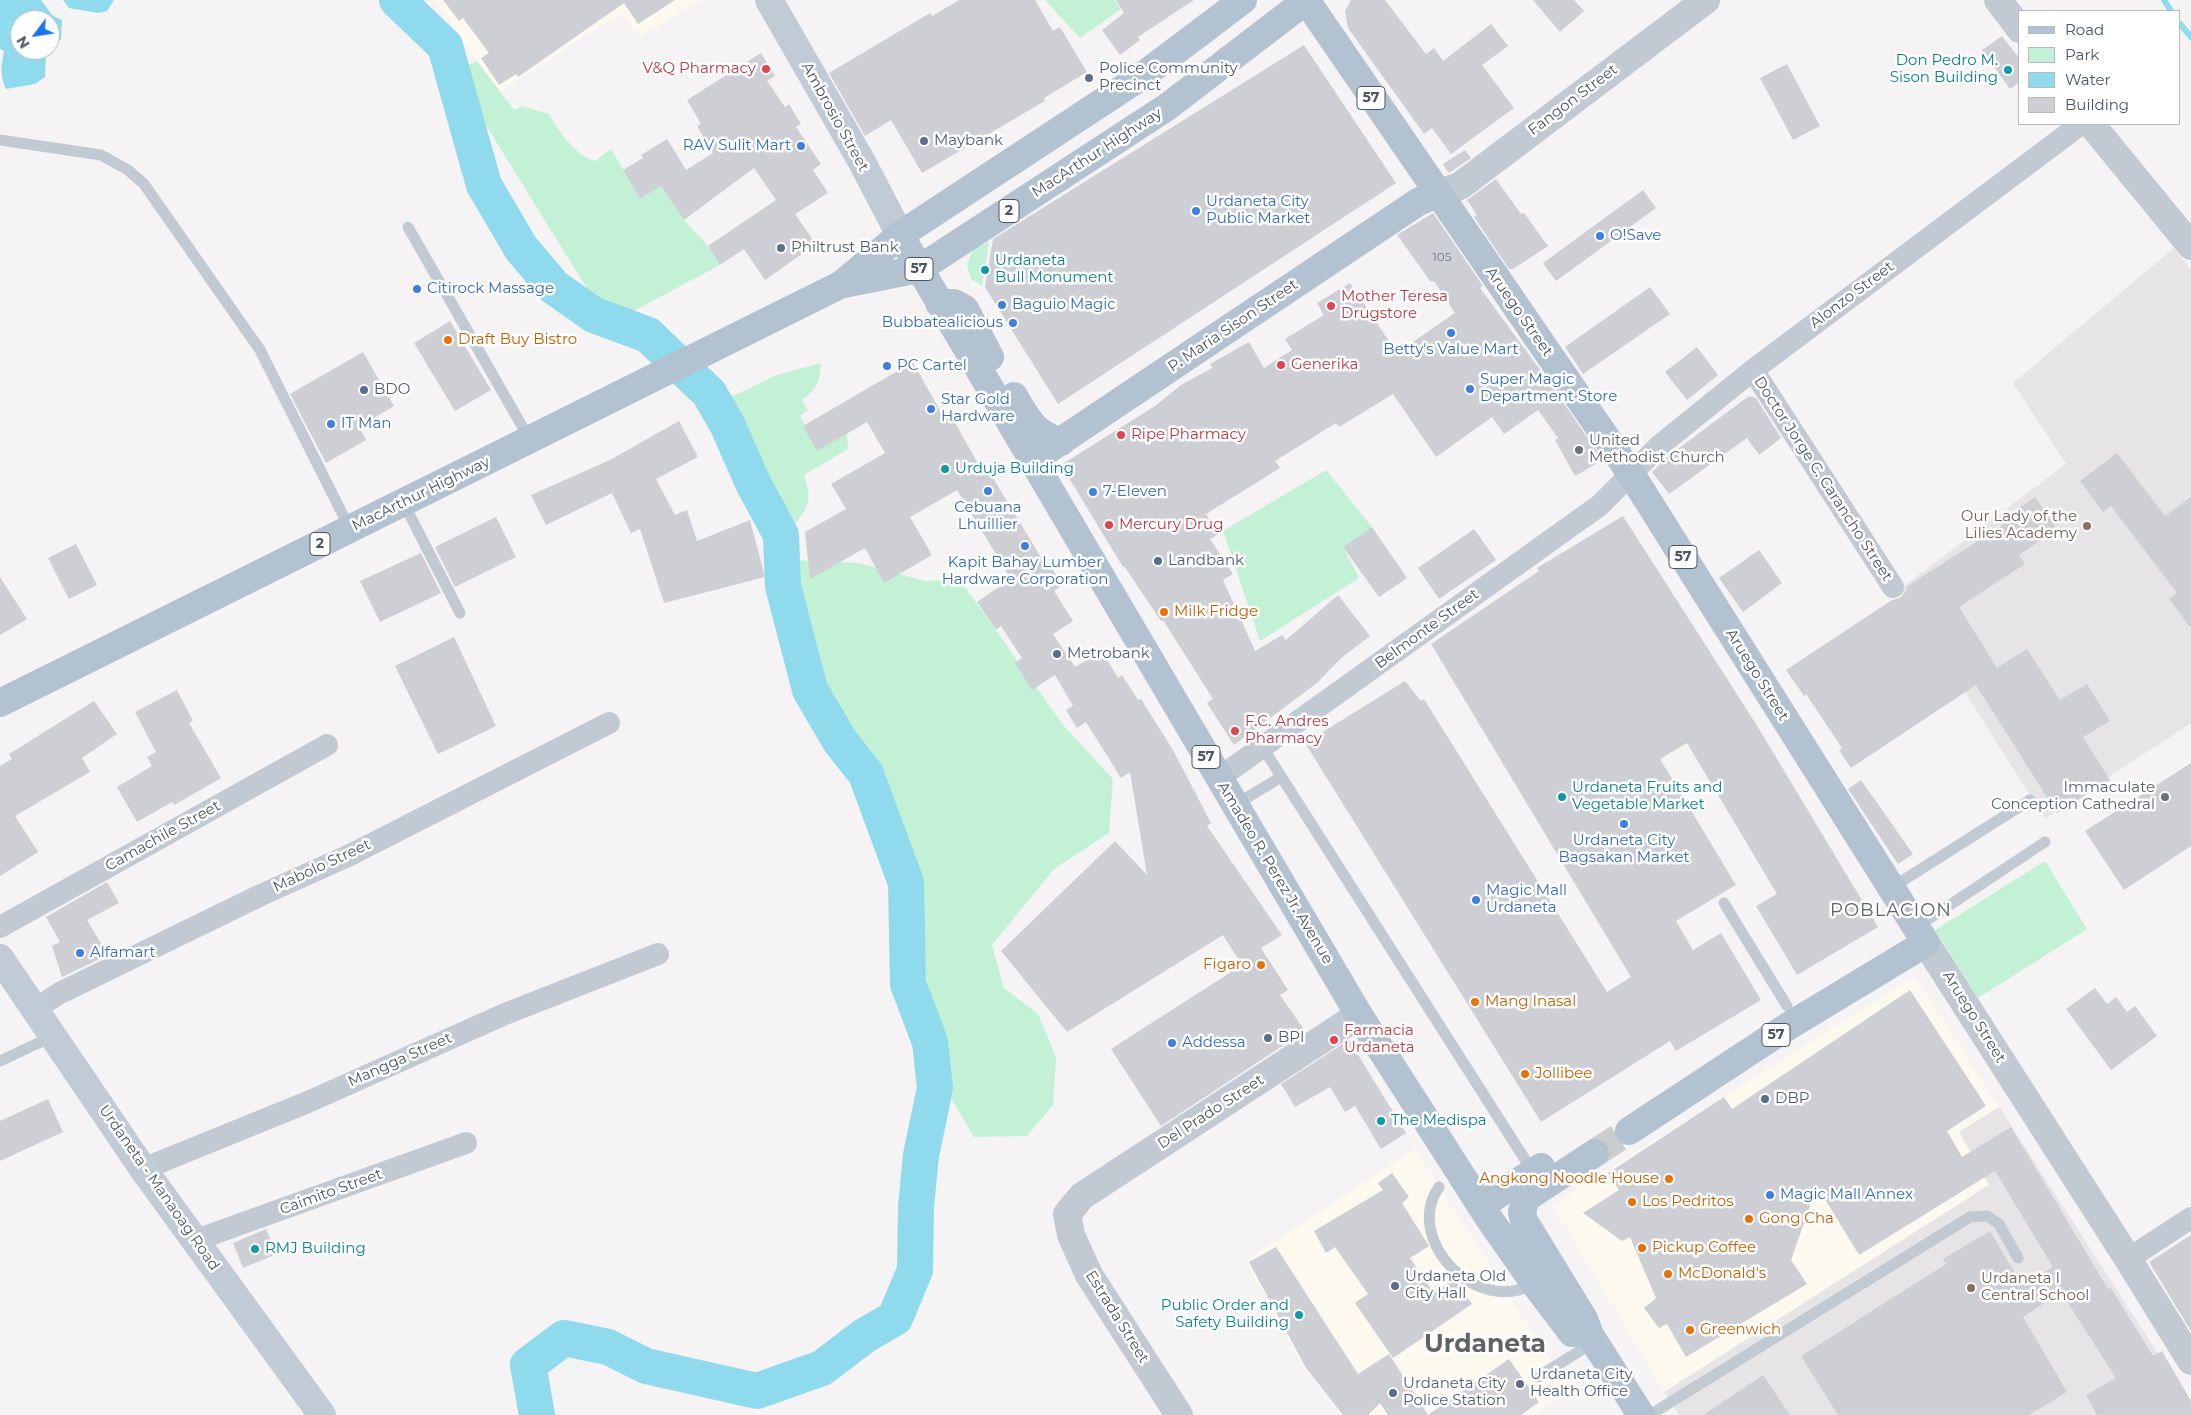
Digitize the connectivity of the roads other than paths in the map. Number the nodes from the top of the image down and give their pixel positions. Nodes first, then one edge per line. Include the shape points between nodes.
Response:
1 (769, 0) edge
2 (1243, 0) edge
3 (1307, 0) edge
4 (1706, 0) edge
5 (1998, 0) edge
6 (2018, 26) edge
7 (1077, 119) junction
8 (2080, 125) edge
9 (2093, 125) edge
10 (0, 140) edge
11 (1098, 152) junction
12 (1437, 194) junction
13 (408, 227) dead end
14 (900, 235) junction
15 (2191, 246) edge
16 (919, 269) junction
17 (842, 284) junction
18 (939, 303) junction
19 (1753, 370) junction
20 (530, 440) junction
21 (1061, 442) junction
22 (1031, 461) junction
23 (1631, 474) junction
24 (403, 502) junction
25 (350, 529) junction
26 (1893, 587) dead end
27 (460, 613) dead end
28 (0, 703) edge
29 (609, 723) dead end
30 (327, 745) dead end
31 (1263, 748) junction
32 (1282, 777) junction
33 (1219, 778) junction
34 (2030, 800) dead end
35 (1235, 806) junction
36 (2045, 842) dead end
37 (1891, 888) junction
38 (1724, 902) dead end
39 (0, 927) edge
40 (1924, 929) junction
41 (658, 954) dead end
42 (0, 958) edge
43 (1787, 1006) junction
44 (35, 1009) junction
45 (1359, 1014) junction
46 (53, 1036) junction
47 (0, 1061) edge
48 (466, 1143) dead end
49 (143, 1169) junction
50 (1534, 1172) junction
51 (1439, 1187) dead end
52 (1482, 1205) junction
53 (1067, 1214) joint
54 (2191, 1218) edge
55 (196, 1240) junction
56 (2018, 1258) dead end
57 (2128, 1259) junction
58 (1534, 1283) junction
59 (1591, 1337) junction
60 (2191, 1361) edge
61 (1538, 1377) dead end
62 (322, 1415) edge
63 (1179, 1415) edge
64 (1641, 1415) edge
65 (1650, 1415) edge

1 - 14 main road, Ambrosio Street
2 - 7 main road, MacArthur Highway / 2 via 1145,74
3 - 11 main road, MacArthur Highway / 2 via 1167,107
3 - 12 main road, Aruego Street / 57
4 - 12 street, Fangon Street via 1460,186
5 - 6 street
7 - 11 main road
7 - 14 main road, MacArthur Highway / 2
8 - 19 street, Alonzo Street
9 - 15 street
10 - 25 lane via 100,155 128,170 144,184 260,350
11 - 16 main road, MacArthur Highway / 2
12 - 21 main road, P. Maria Sison Street via 1418,202
12 - 23 main road, Aruego Street / 57
13 - 20 lane
14 - 16 main road, Amadeo R. Perez Jr. Avenue / 57
14 - 17 main road, MacArthur Highway / 2
16 - 17 main road, MacArthur Highway / 2
16 - 18 main road, Amadeo R. Perez Jr. Avenue / 57
17 - 20 main road, MacArthur Highway / 2
18 - 21 main road via 954,303 965,310 1032,426 1044,436
18 - 22 main road, Amadeo R. Perez Jr. Avenue / 57
19 - 23 street, Alonzo Street via 1659,446
19 - 26 street, Doctor Jorge C. Carancho Street
20 - 24 main road, MacArthur Highway / 2
21 - 22 main road, P. Maria Sison Street
22 - 33 main road, Amadeo R. Perez Jr. Avenue / 57
23 - 31 street, Belmonte Street via 1600,505
23 - 37 main road, Aruego Street / 57
24 - 25 main road, MacArthur Highway / 2
24 - 27 lane
25 - 28 main road, MacArthur Highway / 2
29 - 44 street, Mabolo Street via 350,855 60,993
30 - 39 street, Camachile Street
31 - 32 lane
31 - 33 street, Belmonte Street
32 - 35 lane
32 - 50 lane
33 - 35 main road, Amadeo R. Perez Jr. Avenue / 57
34 - 37 lane
35 - 45 main road, Amadeo R. Perez Jr. Avenue / 57
36 - 40 lane
37 - 40 main road, Aruego Street / 57
38 - 43 lane
40 - 43 main road
40 - 43 main road, 57 via 1787,1027 1625,1125
40 - 57 street, Aruego Street
41 - 49 street, Mangga Street via 505,1014 308,1102
42 - 44 main road, Urdaneta - Manaoag Road
44 - 46 main road, Urdaneta - Manaoag Road
45 - 52 main road, Amadeo R. Perez Jr. Avenue / 57
45 - 53 street, Del Prado Street via 1082,1196
46 - 47 lane
46 - 49 main road, Urdaneta - Manaoag Road
48 - 55 street, Caimito Street
49 - 55 main road, Urdaneta - Manaoag Road
50 - 52 main road
50 - 59 main road via 1591,1146 1526,1198 1522,1212 1524,1222 1584,1319
51 - 58 lane via 1432,1197 1430,1223 1437,1248 1452,1270 1474,1285 1499,1292 1523,1290
52 - 58 main road, Amadeo R. Perez Jr. Avenue / 57
53 - 63 street, Estrada Street via 1071,1235 1089,1275
54 - 57 street
55 - 62 main road, Urdaneta - Manaoag Road
56 - 65 lane via 1999,1224 1987,1216 1970,1217
57 - 60 street, Aruego Street
58 - 59 main road, Amadeo R. Perez Jr. Avenue / 57 via 1572,1333
59 - 61 lane
59 - 64 main road

